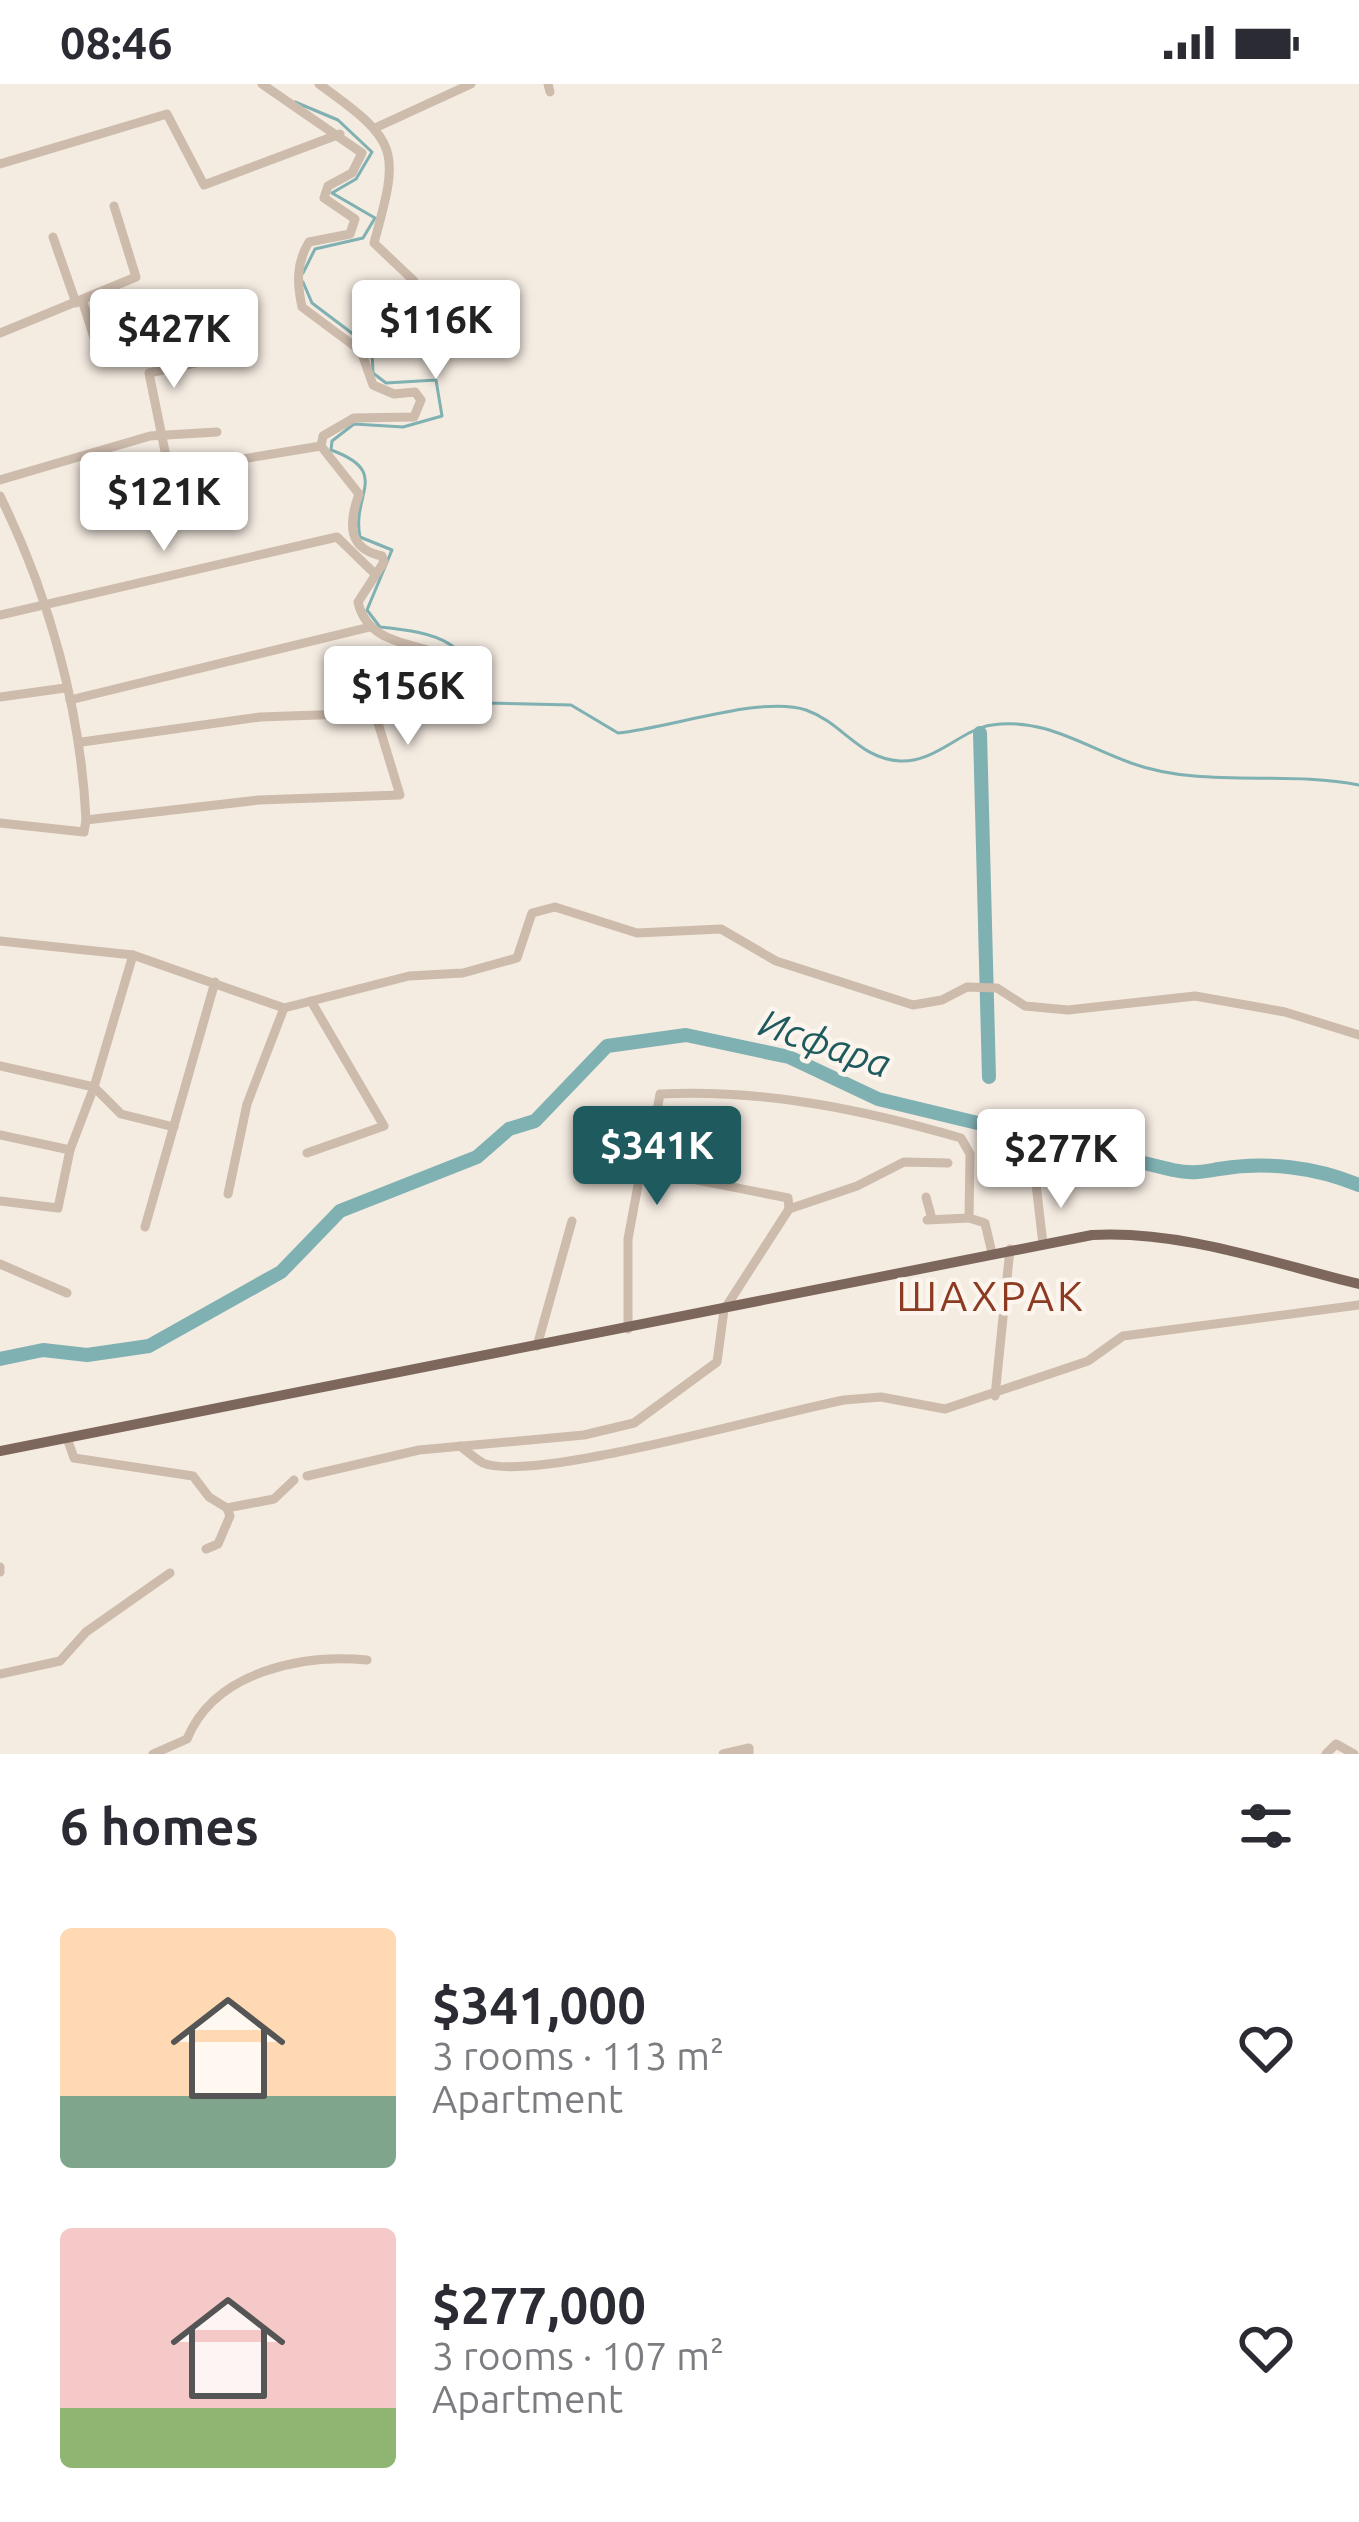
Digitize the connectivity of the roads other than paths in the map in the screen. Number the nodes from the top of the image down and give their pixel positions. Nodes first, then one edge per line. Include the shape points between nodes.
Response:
1 (262, 84) edge
2 (319, 84) edge
3 (471, 84) edge
4 (375, 128) junction
5 (340, 134) junction
6 (0, 164) edge
7 (114, 206) dead end
8 (53, 237) dead end
9 (414, 281) dead end
10 (79, 302) junction
11 (0, 333) edge
12 (101, 359) dead end
13 (209, 360) dead end
14 (217, 432) dead end
15 (159, 434) junction
16 (321, 446) junction
17 (104, 450) junction
18 (0, 480) edge
19 (0, 496) edge
20 (119, 498) dead end
21 (17, 535) junction
22 (0, 538) edge
23 (374, 573) junction
24 (41, 606) junction
25 (0, 615) edge
26 (370, 627) junction
27 (431, 651) dead end
28 (65, 688) junction
29 (0, 698) edge
30 (70, 700) junction
31 (82, 742) junction
32 (86, 820) junction
33 (0, 823) edge
34 (0, 941) edge
35 (134, 955) junction
36 (215, 982) junction
37 (311, 1001) junction
38 (284, 1008) junction
39 (1359, 1035) edge
40 (0, 1066) edge
41 (94, 1087) junction
42 (174, 1127) junction
43 (0, 1135) edge
44 (70, 1150) junction
45 (307, 1153) dead end
46 (948, 1163) dead end
47 (646, 1173) junction
48 (1036, 1184) dead end
49 (228, 1194) dead end
50 (926, 1197) dead end
51 (0, 1201) edge
52 (789, 1209) junction
53 (968, 1218) junction
54 (572, 1221) dead end
55 (145, 1227) dead end
56 (1042, 1244) junction
57 (1010, 1249) junction
58 (992, 1253) junction
59 (0, 1264) edge
60 (1359, 1284) edge
61 (67, 1293) dead end
62 (1359, 1305) edge
63 (724, 1310) junction
64 (628, 1329) junction
65 (537, 1346) junction
66 (995, 1396) junction
67 (68, 1438) junction
68 (460, 1446) junction
69 (0, 1451) edge
70 (307, 1476) dead end
71 (294, 1480) dead end
72 (227, 1508) junction
73 (206, 1550) dead end
74 (170, 1573) dead end
75 (367, 1660) dead end
76 (0, 1674) edge
77 (153, 1754) edge
78 (723, 1754) edge
79 (749, 1754) edge
80 (1326, 1754) edge
81 (1354, 1754) edge

1 - 5 street
2 - 4 street
3 - 4 street
4 - 9 street via 392,154 374,243
5 - 6 street via 204,185 167,114
5 - 16 street via 361,160 324,198 356,219 350,233 309,242 302,307 361,351 373,385 415,392 421,410 414,417 354,418 322,436
7 - 10 street via 136,277
8 - 10 street
10 - 11 street
10 - 12 street
13 - 15 street via 148,373
14 - 15 street
15 - 16 street via 169,471
15 - 17 street
16 - 23 street via 358,494 355,544 382,556
17 - 18 street
17 - 20 street
19 - 21 street
21 - 22 street
21 - 24 street
23 - 24 street via 337,537
23 - 26 street via 358,602
24 - 25 street
24 - 28 street
26 - 27 street
26 - 30 street
28 - 29 street
28 - 30 street
30 - 31 street
31 - 32 street
31 - 32 street via 260,717 375,713 400,795 259,800
32 - 33 street via 84,832
34 - 35 street
35 - 36 street
35 - 41 street
36 - 38 street
36 - 42 street
37 - 38 street
37 - 39 street via 517,958 532,913 555,907 637,933 721,929 776,961 913,1005 967,986 997,988 1025,1006 1068,1010 1195,996
37 - 45 street via 384,1126
38 - 49 street via 247,1104
40 - 41 street
41 - 42 street via 121,1114
41 - 44 street
42 - 55 street
43 - 44 street
44 - 51 street via 58,1208
46 - 52 street via 904,1162
47 - 52 street via 788,1198
47 - 53 street via 660,1094 754,1092 961,1138 970,1154
47 - 64 street via 641,1169 628,1239
48 - 56 street
50 - 53 street via 930,1220
52 - 63 street
53 - 58 street via 985,1223
54 - 65 street
56 - 57 main road
56 - 60 main road via 1132,1233
57 - 58 main road
57 - 66 street
58 - 63 main road
59 - 61 street
62 - 66 street via 1124,1336 1088,1361
63 - 64 main road
63 - 68 street via 717,1362 634,1423
64 - 65 main road
65 - 67 main road
66 - 68 street via 945,1409 881,1397 844,1400 620,1452 535,1463 484,1464
67 - 69 main road
67 - 72 street via 74,1458 193,1476
68 - 70 street
71 - 72 street via 274,1499
72 - 73 street via 218,1544
74 - 76 street via 86,1632 60,1661
75 - 77 street via 325,1656 247,1674 187,1739
78 - 79 street
80 - 81 street via 1336,1744

